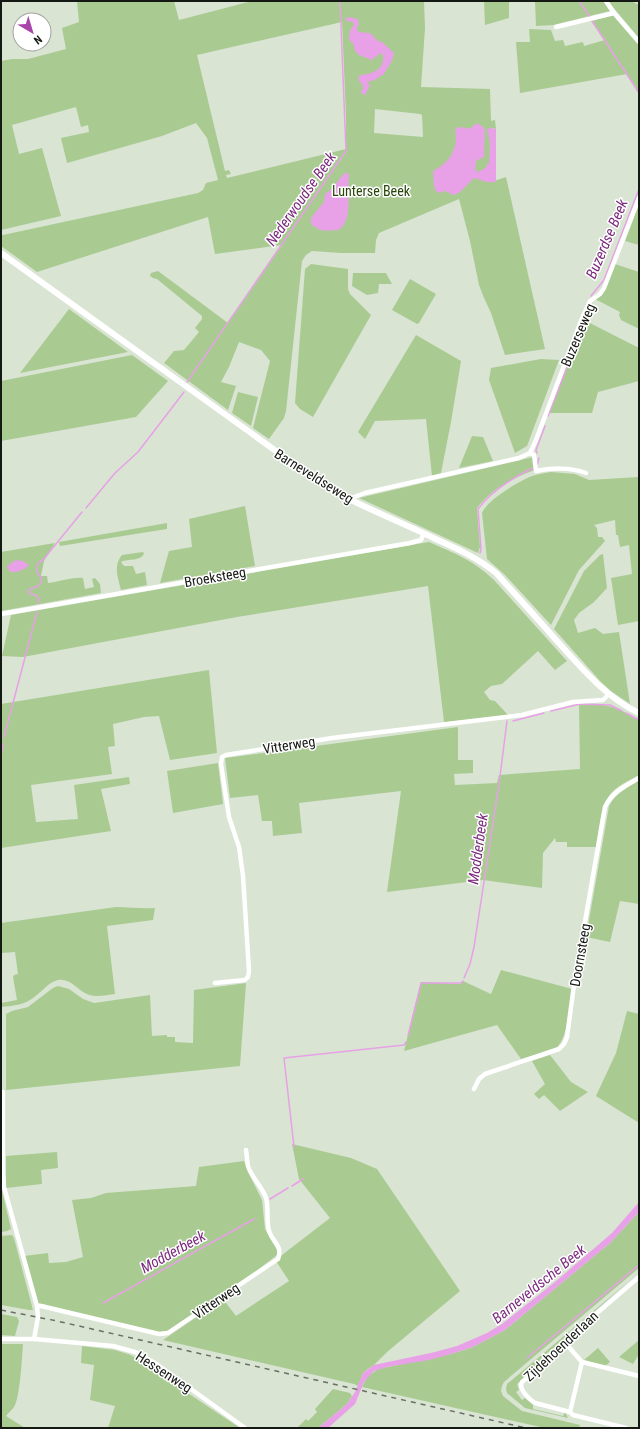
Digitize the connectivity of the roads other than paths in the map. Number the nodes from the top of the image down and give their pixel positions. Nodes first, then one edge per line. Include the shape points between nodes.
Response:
1 (606, 1) edge
2 (614, 13) junction
3 (556, 27) dead end
4 (639, 42) edge
5 (639, 198) edge
6 (1, 253) edge
7 (530, 453) junction
8 (586, 474) dead end
9 (350, 500) junction
10 (424, 533) junction
11 (1, 614) edge
12 (609, 694) junction
13 (639, 713) edge
14 (639, 778) edge
15 (215, 983) dead end
16 (474, 1090) dead end
17 (2, 1092) edge
18 (246, 1150) dead end
19 (639, 1277) edge
20 (37, 1306) junction
21 (1, 1339) edge
22 (34, 1339) junction
23 (567, 1345) junction
24 (582, 1362) junction
25 (639, 1376) edge
26 (570, 1412) junction
27 (245, 1428) edge
28 (626, 1428) edge

1 - 2 street
2 - 3 street
2 - 4 street
5 - 7 street, Buzerseweg via 604,288 590,301 581,321
6 - 9 main road, Barneveldseweg via 267,446
7 - 8 street via 534,455 536,471 569,468
7 - 9 street via 519,458 365,493
9 - 10 main road, Barneveldseweg
10 - 11 street, Broeksteeg via 418,542
10 - 12 main road, Barneveldseweg via 471,555 496,573 591,678
12 - 13 main road, Barneveldseweg
12 - 15 street, Vitterweg via 603,700 573,702 522,715 332,738 222,757 229,817 243,876 248,977 245,980
14 - 16 street, Doornsteeg via 615,792 605,807 564,1044 559,1049 485,1074 479,1078
17 - 20 street via 4,1187
18 - 20 street, Vitterweg via 248,1166 265,1197 270,1234 279,1247 278,1259 168,1333 159,1334
19 - 23 street, Zijdehoenderlaan via 568,1338
20 - 22 street
21 - 22 street, Hessenweg
22 - 27 street, Hessenweg via 113,1346 135,1352 155,1363
23 - 24 street
23 - 26 street, Zijdehoenderlaan via 522,1382 521,1388 535,1403
24 - 25 street
24 - 26 street
26 - 28 street, Zijdehoenderlaan via 572,1415

